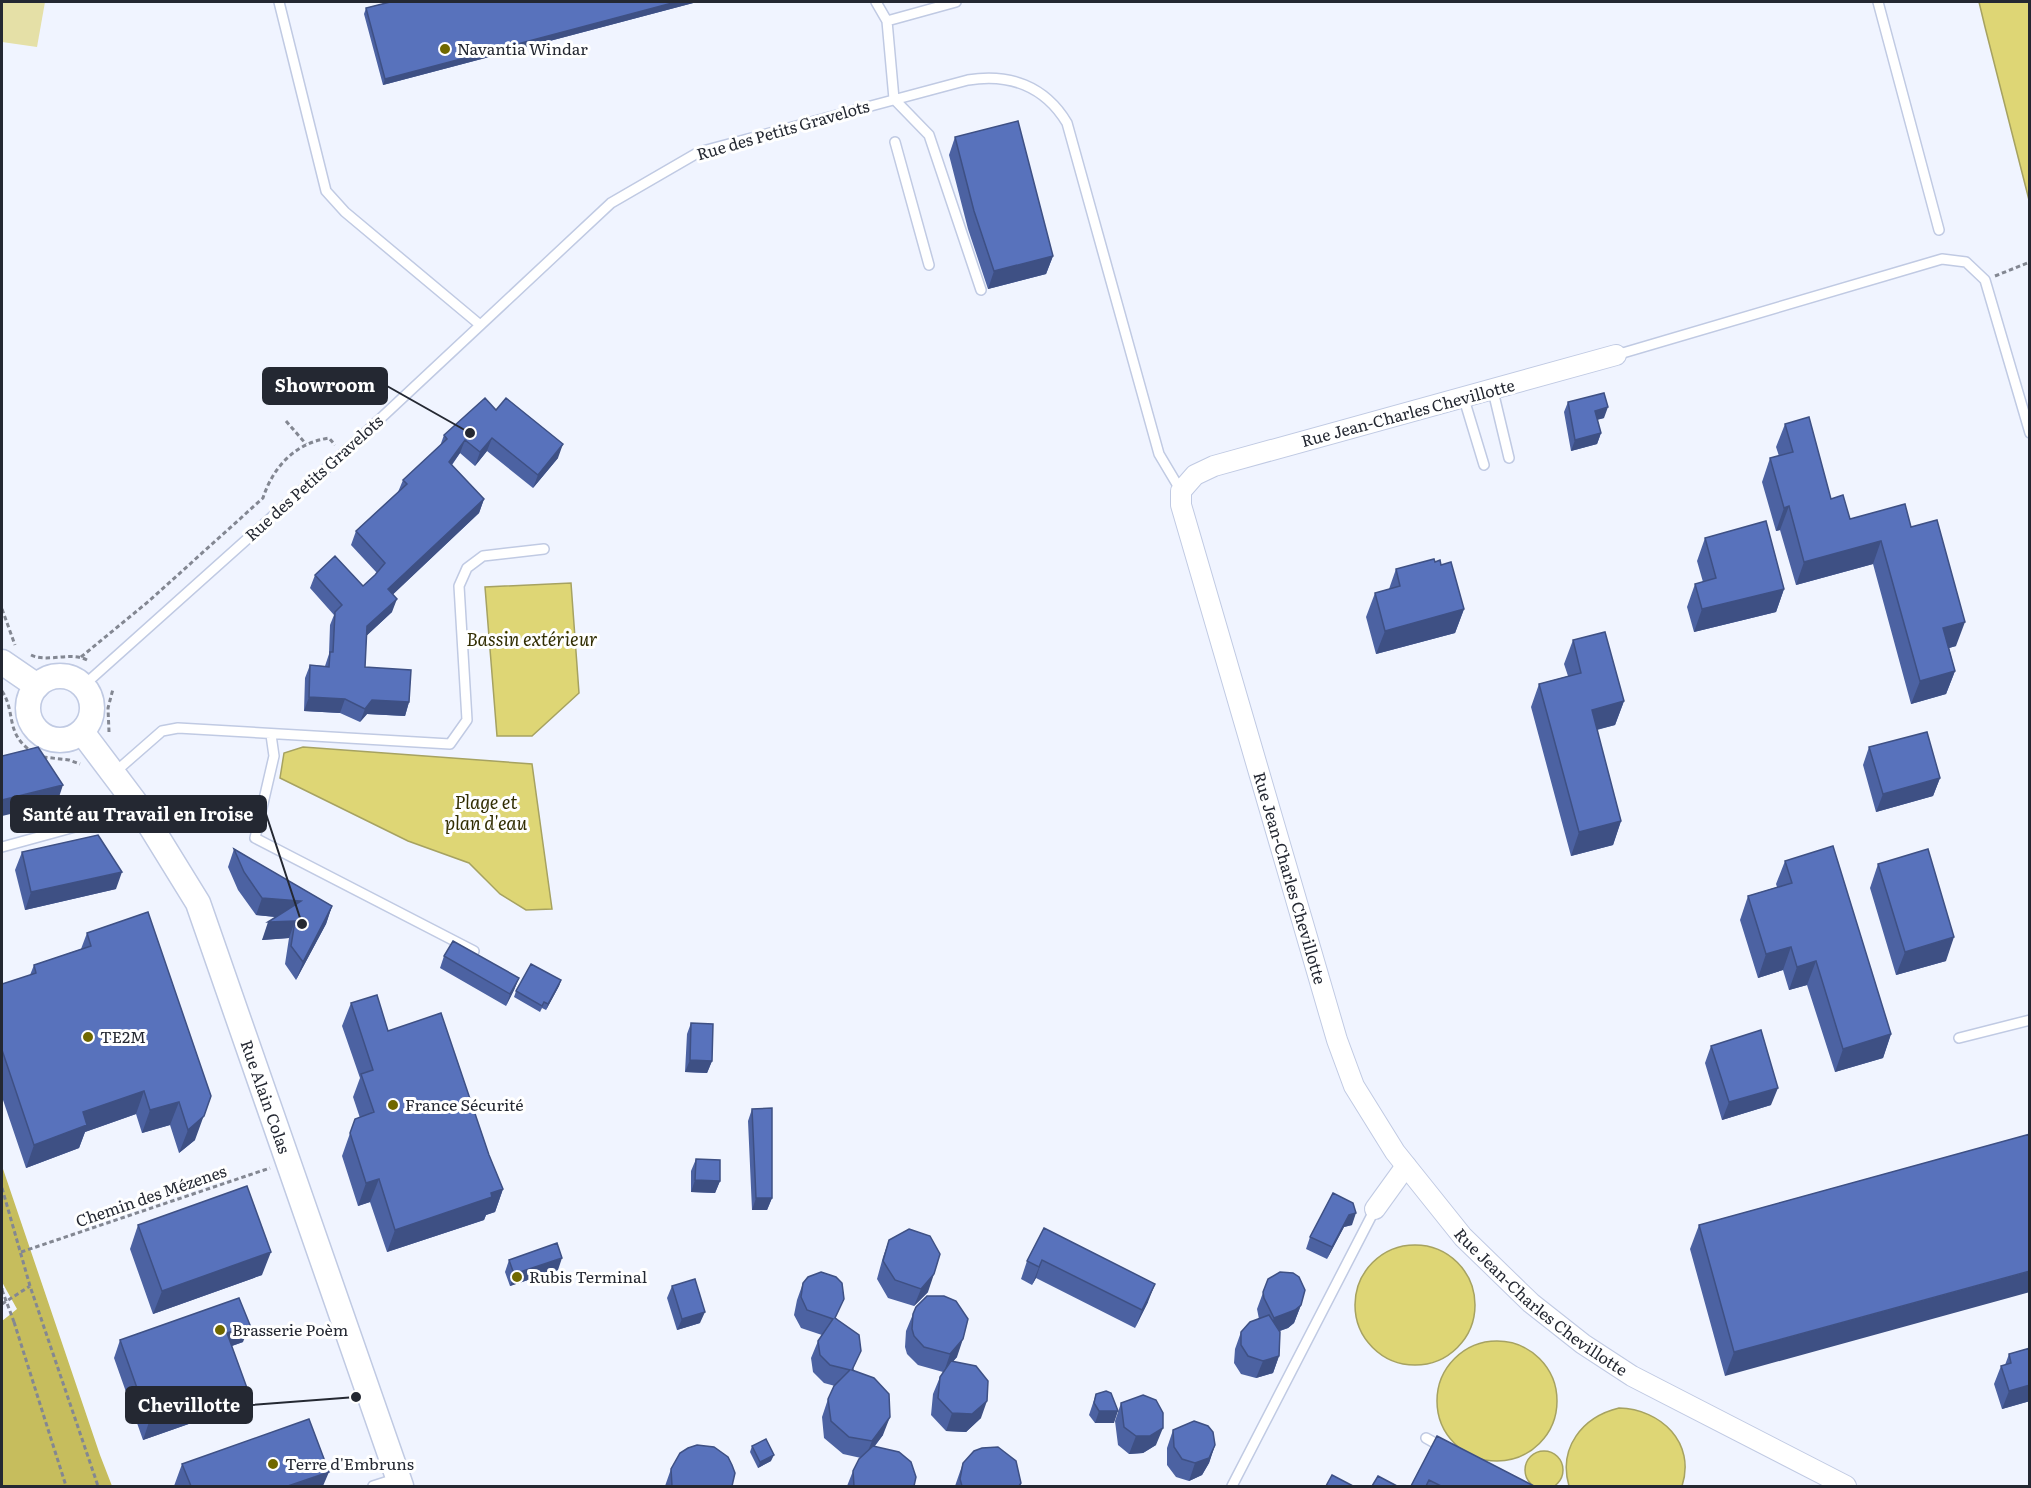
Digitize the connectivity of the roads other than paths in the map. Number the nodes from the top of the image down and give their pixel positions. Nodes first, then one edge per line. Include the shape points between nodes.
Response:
1 (279, 2) edge
2 (876, 2) edge
3 (956, 2) edge
4 (1878, 2) edge
5 (887, 21) junction
6 (894, 99) junction
7 (895, 142) dead end
8 (1938, 230) dead end
9 (929, 265) dead end
10 (981, 290) dead end
11 (479, 324) junction
12 (1616, 355) joint
13 (1493, 391) junction
14 (1464, 399) junction
15 (2030, 433) edge
16 (1509, 458) dead end
17 (1484, 465) dead end
18 (1181, 491) junction
19 (544, 549) dead end
20 (2, 662) edge
21 (37, 686) junction
22 (83, 686) junction
23 (82, 732) junction
24 (271, 735) junction
25 (114, 773) junction
26 (140, 809) junction
27 (2, 847) edge
28 (474, 951) edge
29 (2030, 1020) edge
30 (1959, 1038) dead end
31 (1406, 1166) junction
32 (1375, 1209) joint
33 (1426, 1438) dead end
34 (1456, 1454) edge
35 (400, 1482) edge
36 (373, 1486) edge
37 (1232, 1486) edge
38 (1846, 1486) edge

1 - 11 lane via 326,190 345,212
2 - 5 lane
3 - 5 lane
4 - 8 lane
5 - 6 lane
6 - 10 lane via 929,135
6 - 11 lane, Rue des Petits Gravelots via 699,152 611,203
6 - 18 lane, Rue des Petits Gravelots via 994,76 1022,82 1060,110 1070,130 1159,454
7 - 9 lane
11 - 22 lane, Rue des Petits Gravelots via 343,453
12 - 13 street, Rue Jean-Charles Chevillotte
12 - 15 lane via 1942,259 1966,262 1985,280
13 - 14 street, Rue Jean-Charles Chevillotte
13 - 16 lane
14 - 17 lane
14 - 18 street, Rue Jean-Charles Chevillotte via 1214,466 1195,475
18 - 31 street, Rue Jean-Charles Chevillotte via 1181,506 1337,1040 1354,1086
19 - 24 lane via 483,556 467,568 459,586 467,720 450,744
20 - 21 street
21 - 22 street via 55,677 65,677
21 - 23 street via 28,706 34,727 41,734 62,740
22 - 23 street via 92,704
23 - 25 street, Rue Alain Colas
24 - 25 lane via 178,728 162,731
24 - 28 lane via 274,756 255,838
25 - 26 street, Rue Alain Colas
26 - 27 lane
26 - 35 street, Rue Alain Colas via 198,903 274,1166
29 - 30 lane
31 - 32 street
31 - 38 street, Rue Jean-Charles Chevillotte via 1463,1237 1531,1303 1583,1344 1632,1376
32 - 37 lane
33 - 34 lane
35 - 36 lane

